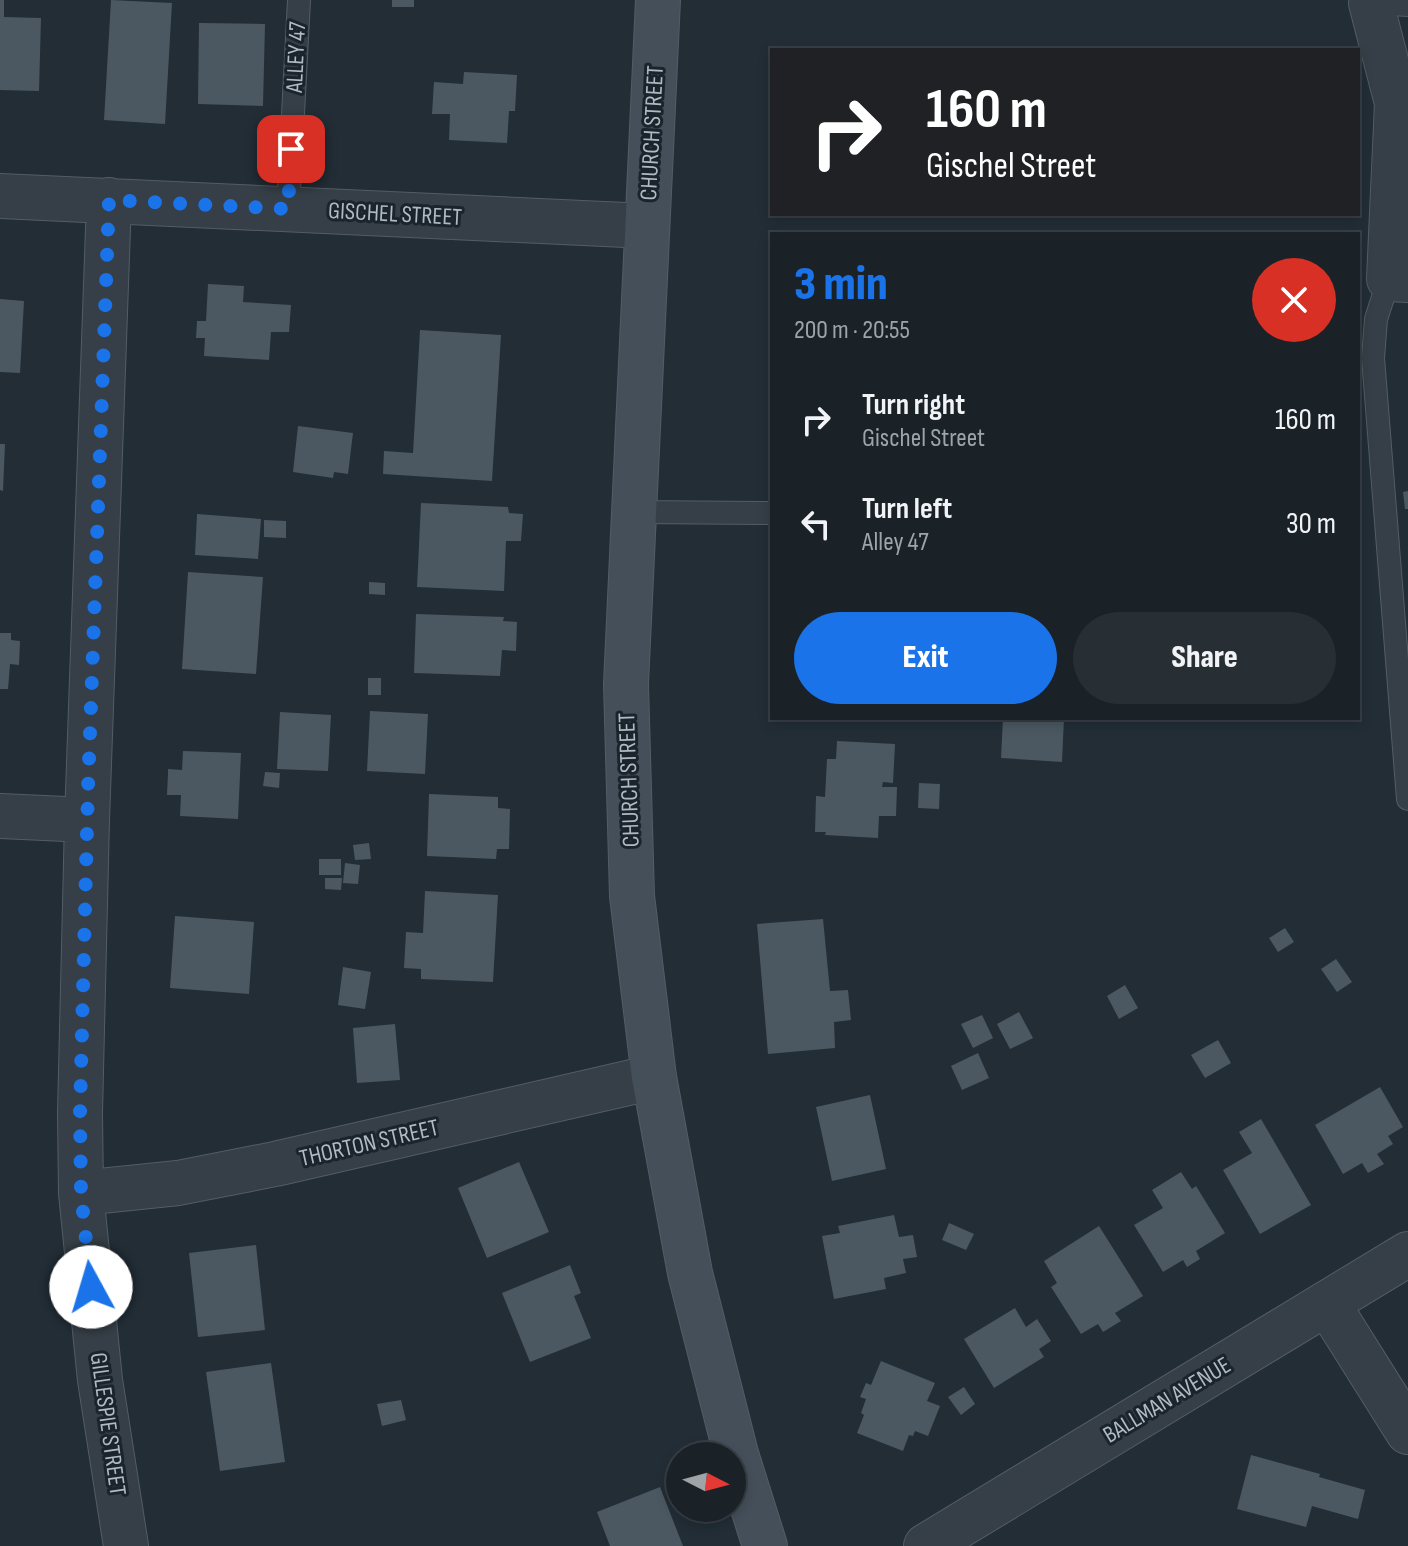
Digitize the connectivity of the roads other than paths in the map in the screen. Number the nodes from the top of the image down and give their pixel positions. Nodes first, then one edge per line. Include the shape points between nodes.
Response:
1 (299, 0) edge
2 (658, 0) edge
3 (1390, 4) edge
4 (0, 196) edge
5 (109, 200) junction
6 (288, 209) junction
7 (647, 226) junction
8 (1398, 279) edge
9 (633, 512) junction
10 (770, 513) edge
11 (1408, 799) edge
12 (0, 816) edge
13 (87, 820) junction
14 (654, 1077) junction
15 (81, 1193) junction
16 (1408, 1254) edge
17 (1327, 1303) junction
18 (1408, 1432) edge
19 (126, 1546) edge
20 (765, 1546) edge
21 (926, 1546) edge

1 - 6 lane, ALLEY 47
2 - 7 main road, CHURCH STREET
3 - 8 street via 1397,103
4 - 5 street, GISCHEL STREET
5 - 6 street, GISCHEL STREET
5 - 13 street, GILLESPIE STREET
6 - 7 street, GISCHEL STREET
7 - 9 main road, CHURCH STREET
8 - 11 lane via 1376,319 1373,358
9 - 10 lane
9 - 14 main road, CHURCH STREET via 626,684 632,896
12 - 13 street
13 - 15 street, GILLESPIE STREET
14 - 15 street, THORTON STREET via 275,1164 178,1183
14 - 20 main road, CHURCH STREET via 690,1273
15 - 19 street, GILLESPIE STREET via 100,1380
16 - 17 street, BALLMAN AVENUE
17 - 18 street
17 - 21 street, BALLMAN AVENUE

